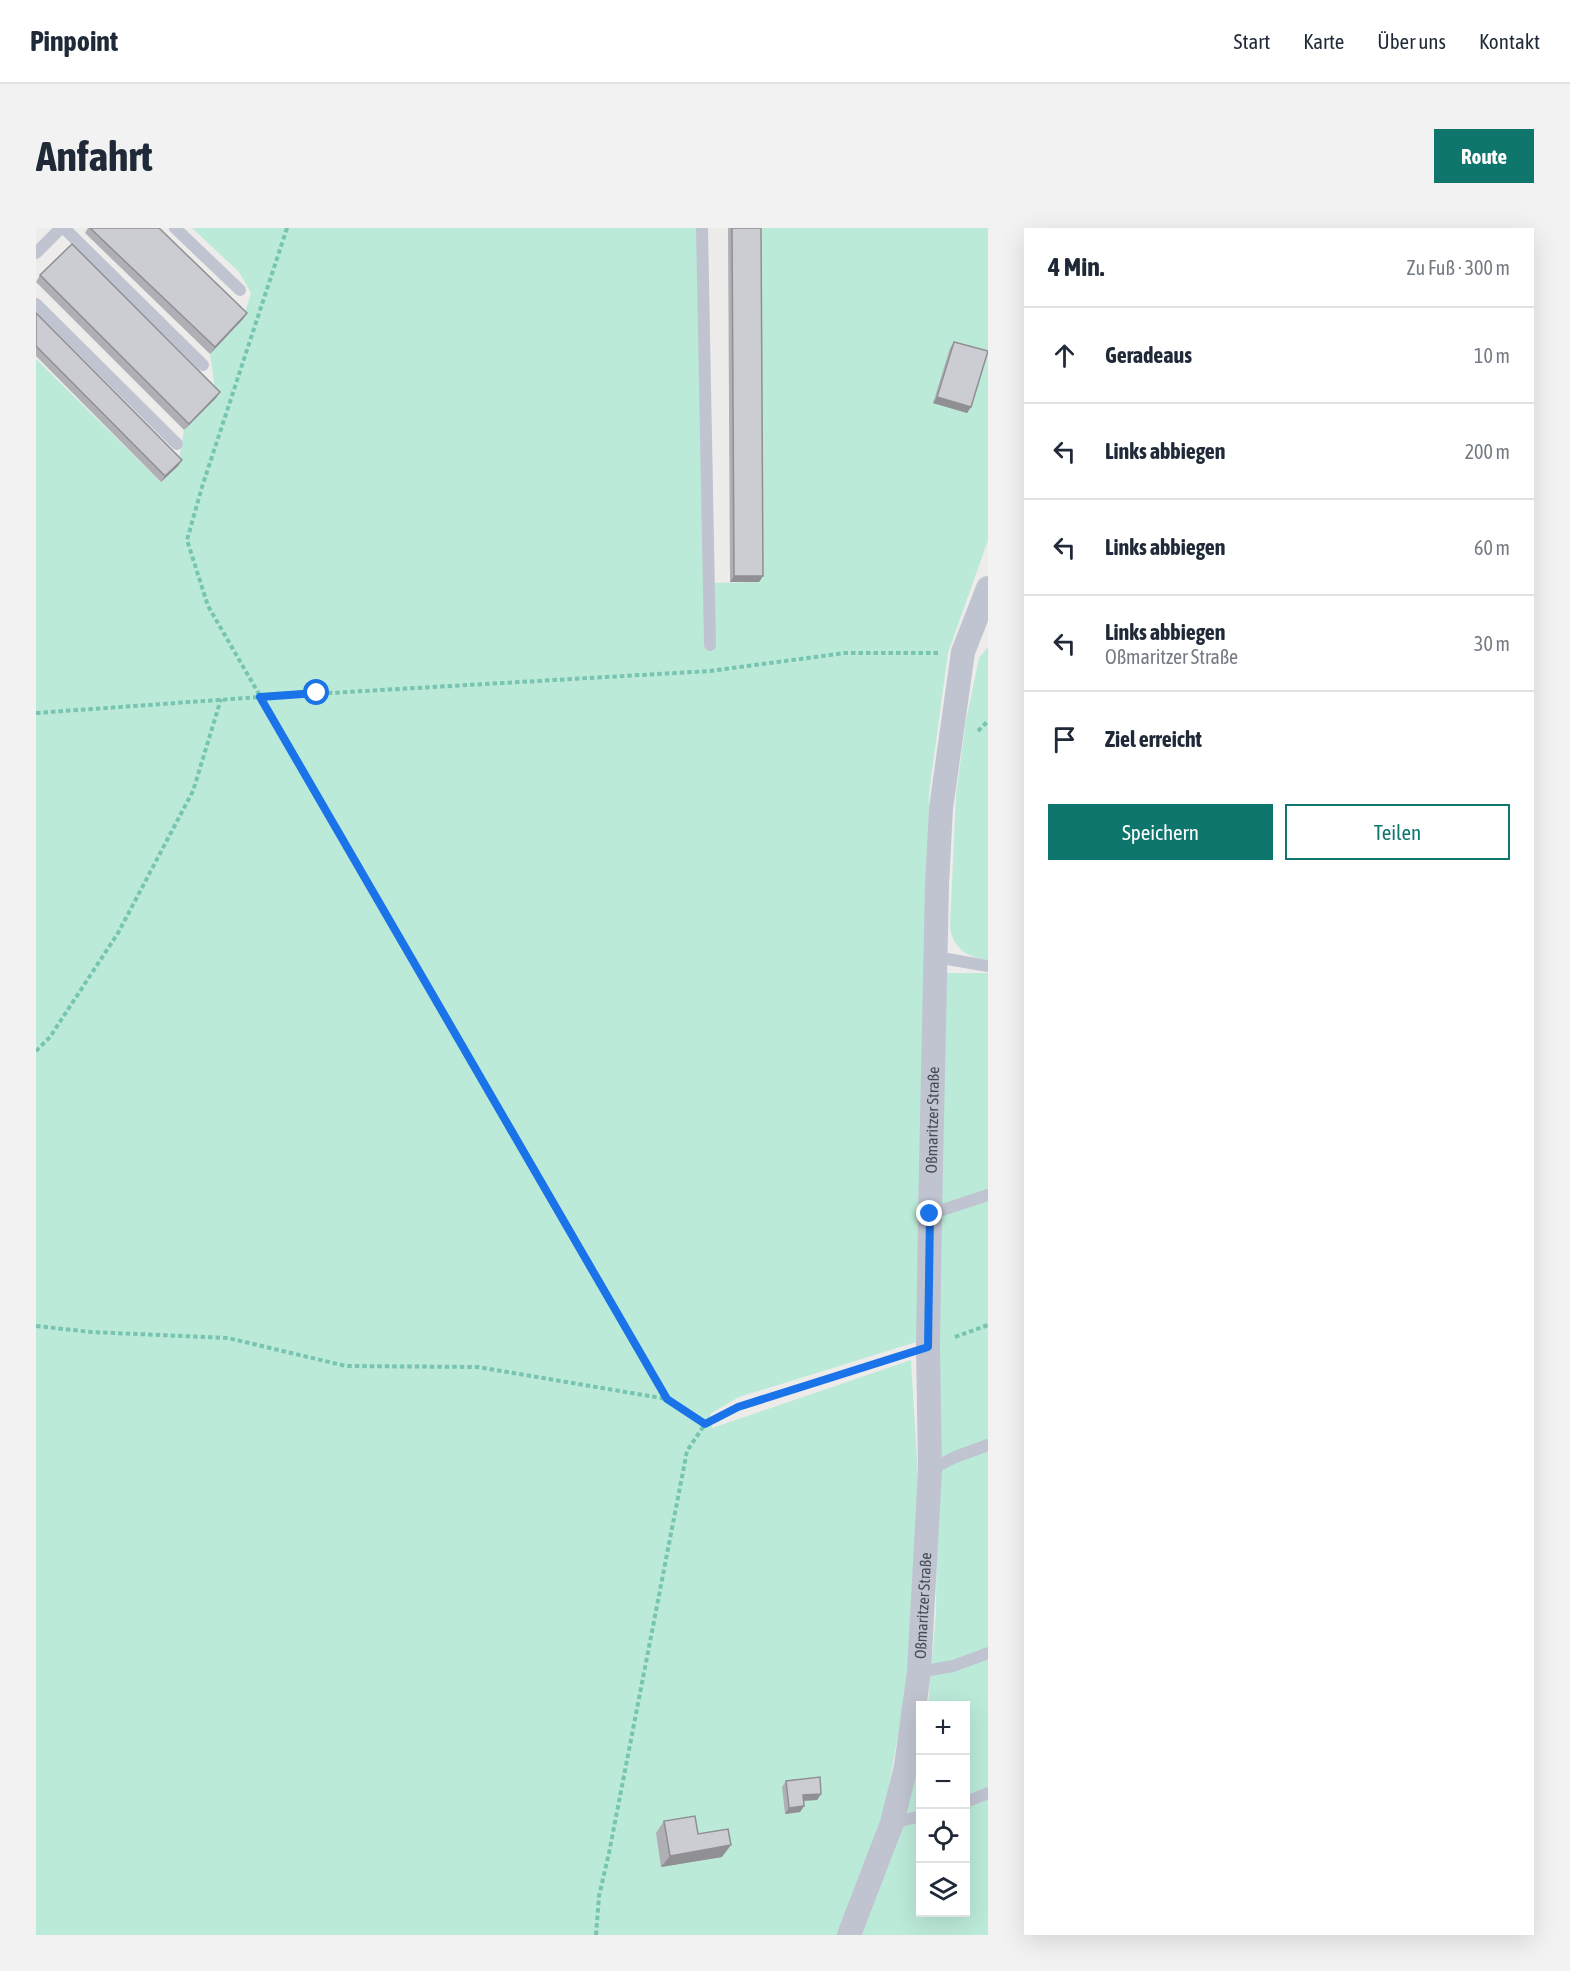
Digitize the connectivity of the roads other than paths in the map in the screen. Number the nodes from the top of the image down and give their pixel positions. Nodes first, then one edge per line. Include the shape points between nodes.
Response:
1 (63, 228) edge
2 (175, 228) edge
3 (702, 228) edge
4 (36, 253) edge
5 (240, 290) dead end
6 (36, 304) edge
7 (203, 365) dead end
8 (177, 444) dead end
9 (986, 597) edge
10 (710, 645) dead end
11 (936, 957) junction
12 (988, 966) edge
13 (988, 1195) edge
14 (930, 1214) junction
15 (988, 1445) edge
16 (930, 1470) junction
17 (988, 1653) edge
18 (920, 1672) junction
19 (988, 1793) edge
20 (970, 1800) edge
21 (916, 1817) edge
22 (892, 1823) junction
23 (849, 1935) edge

1 - 4 lane
1 - 7 lane
2 - 5 lane
3 - 10 lane
6 - 8 lane
9 - 11 street, Oßmaritzer Straße via 963,652 941,808
11 - 12 lane
11 - 14 street, Oßmaritzer Straße
13 - 14 lane
14 - 16 street, Oßmaritzer Straße
15 - 16 lane
16 - 18 street, Oßmaritzer Straße
17 - 18 lane via 953,1666
18 - 22 street, Oßmaritzer Straße via 906,1766
19 - 20 lane
21 - 22 lane
22 - 23 street, Oßmaritzer Straße

